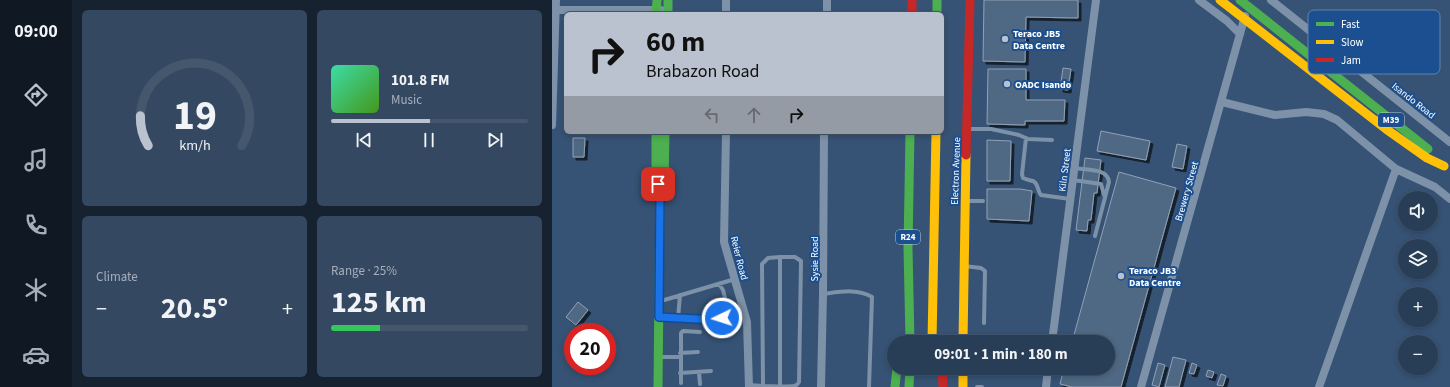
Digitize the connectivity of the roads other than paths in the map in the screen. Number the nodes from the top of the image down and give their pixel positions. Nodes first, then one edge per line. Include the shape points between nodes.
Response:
1 (556, 0) edge
2 (657, 0) edge
3 (668, 0) edge
4 (726, 0) edge
5 (827, 0) edge
6 (912, 0) edge
7 (937, 0) edge
8 (970, 0) edge
9 (1096, 0) edge
10 (1199, 0) edge
11 (1220, 0) edge
12 (1240, 0) edge
13 (1271, 0) edge
14 (1248, 3) edge
15 (554, 10) edge
16 (656, 12) edge
17 (668, 12) edge
18 (726, 12) edge
19 (827, 12) edge
20 (912, 12) edge
21 (937, 12) edge
22 (1244, 19) junction
23 (1308, 29) edge
24 (1240, 34) junction
25 (1308, 52) edge
26 (1308, 69) edge
27 (1315, 74) edge
28 (1335, 74) edge
29 (1364, 74) edge
30 (1222, 102) junction
31 (552, 113) edge
32 (552, 125) edge
33 (967, 129) junction
34 (656, 134) edge
35 (665, 134) edge
36 (726, 134) edge
37 (824, 134) edge
38 (910, 134) edge
39 (936, 134) edge
40 (1026, 138) junction
41 (1052, 140) dead end
42 (1450, 142) edge
43 (1074, 168) junction
44 (1396, 169) junction
45 (1447, 169) edge
46 (1073, 180) junction
47 (660, 193) junction
48 (1105, 198) junction
49 (1070, 199) junction
50 (1450, 199) edge
51 (965, 201) junction
52 (983, 202) dead end
53 (1095, 236) dead end
54 (908, 248) junction
55 (780, 257) junction
56 (964, 266) junction
57 (735, 279) junction
58 (719, 284) junction
59 (934, 287) junction
60 (823, 294) junction
61 (680, 295) junction
62 (659, 302) junction
63 (900, 312) dead end
64 (659, 317) junction
65 (678, 318) junction
66 (984, 323) dead end
67 (700, 332) dead end
68 (910, 335) edge
69 (932, 335) edge
70 (939, 335) edge
71 (963, 335) edge
72 (1053, 335) edge
73 (698, 352) dead end
74 (680, 355) junction
75 (658, 358) junction
76 (711, 371) dead end
77 (700, 372) junction
78 (680, 373) junction
79 (896, 375) edge
80 (910, 375) edge
81 (942, 375) edge
82 (963, 375) edge
83 (1047, 375) edge
84 (680, 383) dead end
85 (700, 384) dead end
86 (749, 386) edge
87 (763, 386) junction
88 (780, 386) edge
89 (658, 387) edge
90 (821, 387) edge
91 (870, 387) edge
92 (895, 387) edge
93 (909, 387) edge
94 (943, 387) edge
95 (963, 387) edge
96 (977, 387) edge
97 (982, 387) edge
98 (1046, 387) edge
99 (1141, 387) edge
100 (1318, 387) edge

1 - 15 street
2 - 16 main road
3 - 17 main road
4 - 18 street
5 - 19 street
6 - 20 main road
7 - 21 main road
8 - 33 main road, Electron Avenue
9 - 43 street, Kiln Street
10 - 24 street
11 - 22 main road, M39
12 - 14 main road, M39
13 - 23 street, Isando Road
14 - 22 street, Brewery Street
14 - 25 main road, M39
15 - 16 street
15 - 31 street
16 - 17 street
22 - 24 street, Brewery Street
22 - 26 main road, M39
24 - 30 street, Brewery Street
27 - 45 main road, M39 via 1386,129
28 - 45 main road, M39 via 1431,152
29 - 42 street, Isando Road
30 - 44 street via 1275,116 1306,112 1324,114 1337,120
30 - 99 street, Brewery Street
31 - 32 street
33 - 40 lane via 991,129
33 - 51 main road, Electron Avenue
34 - 47 main road via 656,170
35 - 47 main road via 665,177
36 - 57 street, Reier Road via 724,238
37 - 60 street, Sysie Road
38 - 54 main road, R24
39 - 59 main road, R24
40 - 41 lane
40 - 49 lane via 1023,178 1035,182 1041,195
43 - 46 street, Kiln Street
43 - 48 lane via 1100,171 1107,175 1109,182
44 - 50 street via 1430,185
44 - 100 street
46 - 48 lane via 1101,184
46 - 49 street, Kiln Street
47 - 62 main road
48 - 53 lane
49 - 72 street, Kiln Street
51 - 52 lane
51 - 56 main road, Electron Avenue
54 - 63 main road via 903,267
54 - 68 main road, R24
55 - 87 lane via 768,258 762,264
55 - 88 lane
55 - 88 lane via 795,257 801,261 799,377 797,385
56 - 66 lane via 985,271
56 - 71 main road, Electron Avenue
57 - 58 lane
57 - 86 street, Reier Road via 747,322
58 - 61 lane
58 - 65 lane via 728,304 725,316 716,320
59 - 69 main road, R24
59 - 70 main road
60 - 90 street, Sysie Road
60 - 91 lane via 856,291 865,292 872,297
61 - 62 lane
61 - 65 lane
62 - 64 main road
64 - 65 lane
64 - 75 main road
67 - 74 lane via 682,332
73 - 74 lane
74 - 75 lane
74 - 78 lane
75 - 89 main road
76 - 77 lane
77 - 78 lane
77 - 85 lane
78 - 84 lane
79 - 92 main road
80 - 93 main road
81 - 94 main road
82 - 95 main road
83 - 98 street
86 - 87 lane
87 - 88 lane
96 - 97 lane

